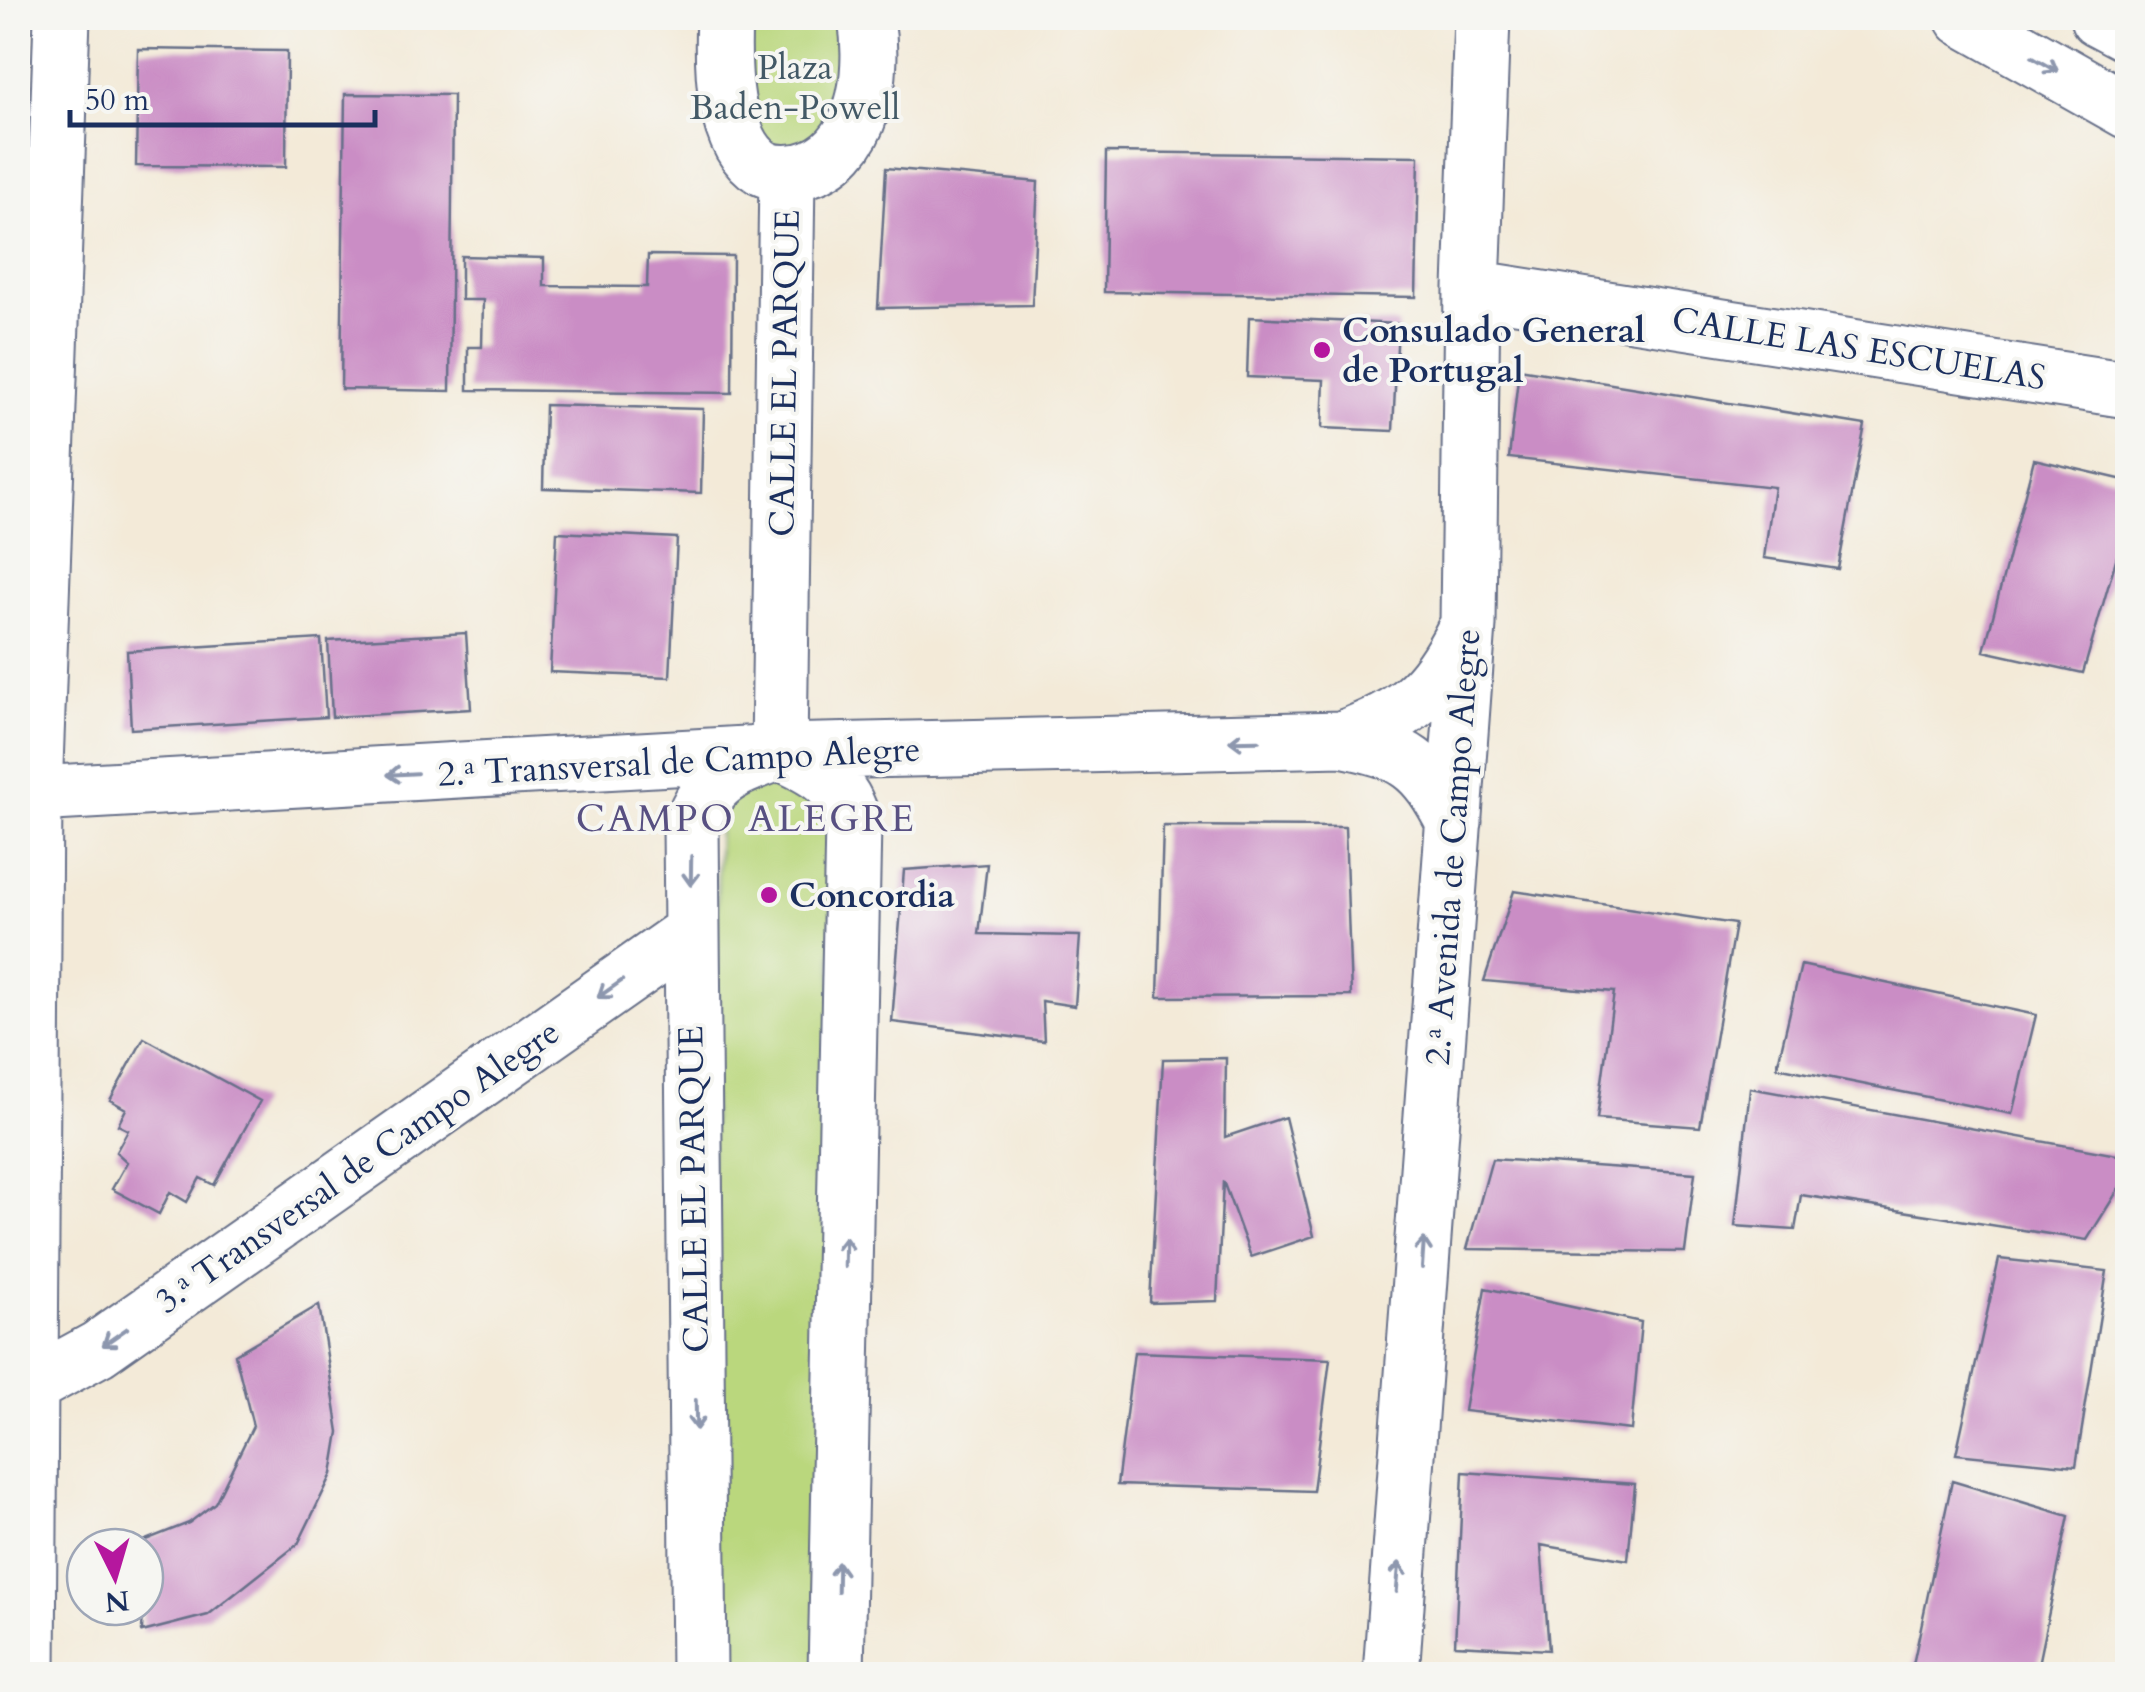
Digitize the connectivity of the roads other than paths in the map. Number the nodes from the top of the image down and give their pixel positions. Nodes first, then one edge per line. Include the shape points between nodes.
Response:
1 (62, 18) edge
2 (724, 18) edge
3 (866, 18) edge
4 (1482, 18) edge
5 (1963, 18) edge
6 (2098, 18) edge
7 (2128, 34) edge
8 (2128, 110) edge
9 (787, 174) junction
10 (1472, 288) junction
11 (2128, 390) edge
12 (1468, 625) junction
13 (1342, 739) junction
14 (779, 752) junction
15 (26, 794) edge
16 (1454, 822) junction
17 (26, 928) edge
18 (690, 932) junction
19 (25, 1385) edge
20 (28, 1674) edge
21 (699, 1674) edge
22 (836, 1674) edge
23 (1390, 1674) edge

1 - 15 street
2 - 9 street, CALLE EL PARQUE via 728,110 762,167
3 - 9 street, CALLE EL PARQUE via 869,68 856,124 822,166
4 - 10 street, 2.ª Avenida de Campo Alegre
5 -> 8 street
6 - 7 street
9 - 14 street, CALLE EL PARQUE
10 - 11 street, CALLE LAS ESCUELAS
10 - 12 street, 2.ª Avenida de Campo Alegre
12 - 13 street, 2.ª Transversal de Campo Alegre via 1420,698
12 - 16 street, 2.ª Avenida de Campo Alegre
13 -> 14 street, 2.ª Transversal de Campo Alegre
13 - 16 street, 2.ª Transversal de Campo Alegre via 1401,754 1436,788
14 -> 15 street, 2.ª Transversal de Campo Alegre
14 -> 18 street, CALLE EL PARQUE via 720,778 701,796 691,825
22 -> 14 street via 853,824 848,800 810,766
15 - 17 street
23 -> 16 street, 2.ª Avenida de Campo Alegre
17 - 19 street
18 -> 19 street, 3.ª Transversal de Campo Alegre via 98,1349
18 -> 21 street, CALLE EL PARQUE
19 - 20 street

